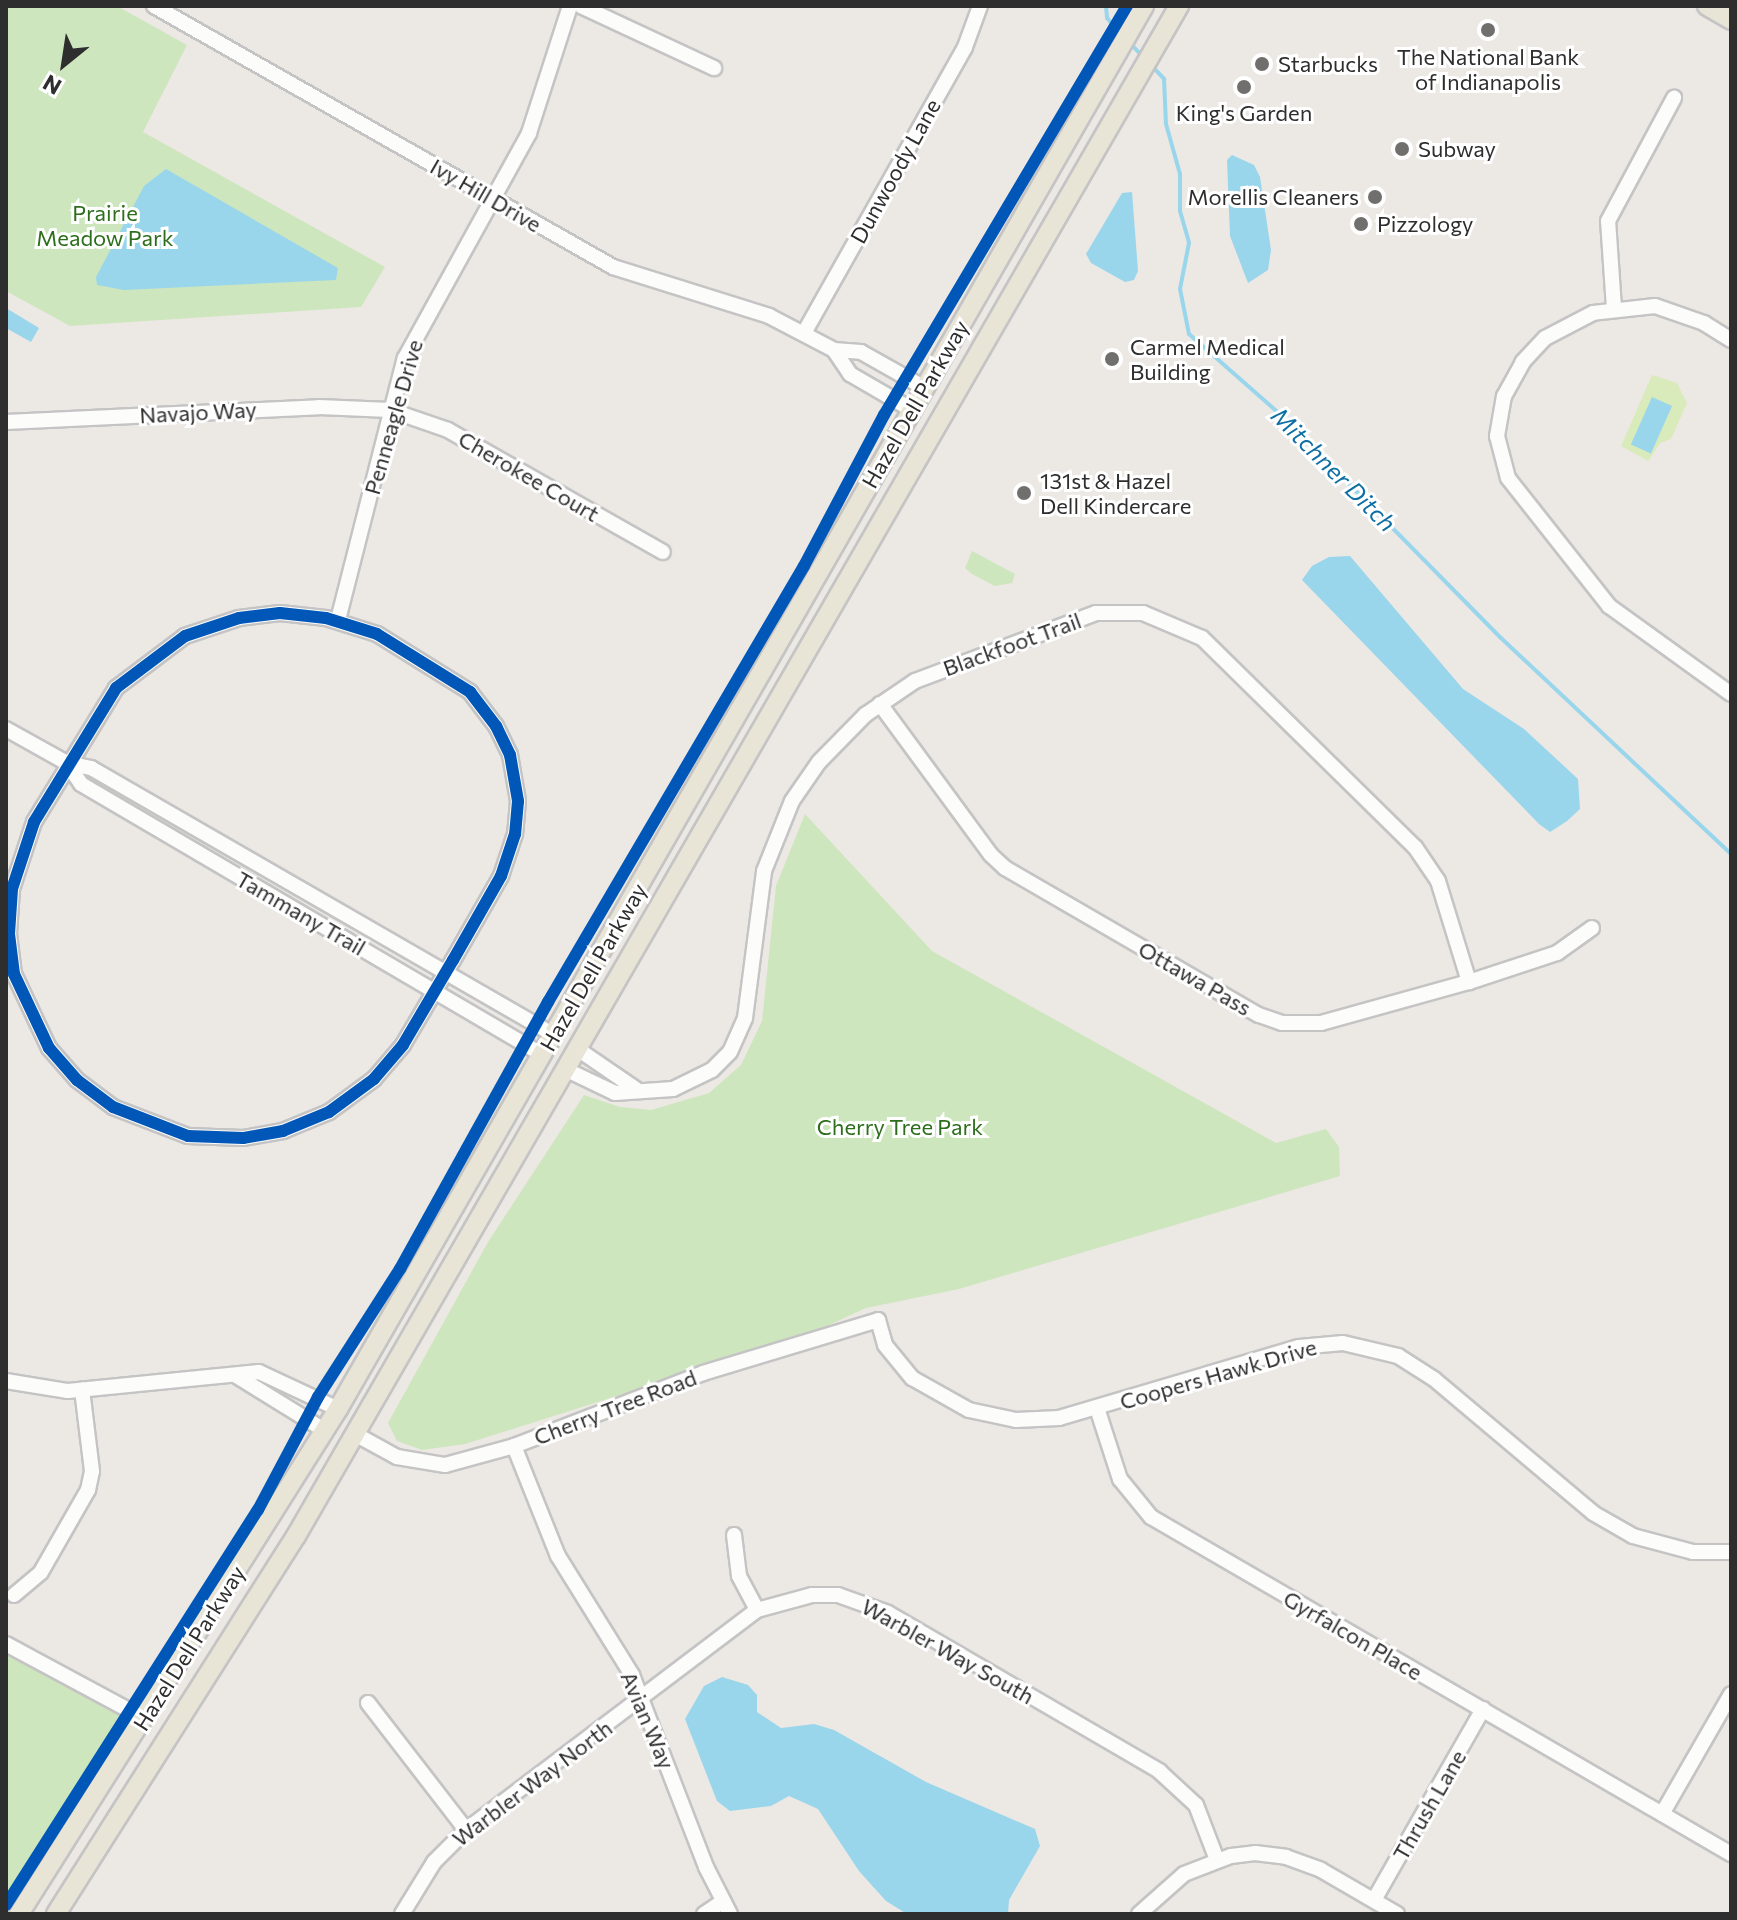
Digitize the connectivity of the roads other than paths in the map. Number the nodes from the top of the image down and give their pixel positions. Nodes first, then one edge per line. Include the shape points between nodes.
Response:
1 (154, 6) edge
2 (570, 6) edge
3 (581, 6) edge
4 (980, 6) edge
5 (1179, 6) edge
6 (1707, 6) edge
7 (1141, 12) edge
8 (1731, 20) edge
9 (714, 68) dead end
10 (1674, 98) dead end
11 (493, 199) junction
12 (1614, 308) junction
13 (804, 333) junction
14 (1731, 340) edge
15 (834, 350) junction
16 (925, 388) junction
17 (390, 410) junction
18 (912, 410) junction
19 (6, 422) edge
20 (663, 552) dead end
21 (338, 620) junction
22 (1731, 694) edge
23 (880, 704) junction
24 (6, 729) edge
25 (67, 763) junction
26 (1592, 928) dead end
27 (440, 982) junction
28 (1469, 982) junction
29 (554, 1035) junction
30 (579, 1050) junction
31 (543, 1055) junction
32 (567, 1070) junction
33 (636, 1089) junction
34 (878, 1320) joint
35 (235, 1375) junction
36 (6, 1381) edge
37 (82, 1390) junction
38 (1097, 1408) junction
39 (338, 1409) junction
40 (324, 1430) junction
41 (355, 1434) junction
42 (514, 1446) junction
43 (734, 1535) dead end
44 (1731, 1552) edge
45 (14, 1595) dead end
46 (757, 1610) junction
47 (6, 1644) edge
48 (1731, 1694) edge
49 (642, 1698) junction
50 (368, 1703) dead end
51 (1483, 1709) junction
52 (145, 1719) junction
53 (1662, 1814) junction
54 (466, 1830) junction
55 (1731, 1854) edge
56 (1217, 1860) junction
57 (1374, 1900) junction
58 (726, 1908) edge
59 (19, 1914) edge
60 (56, 1914) edge
61 (402, 1914) edge
62 (704, 1914) edge
63 (1139, 1914) edge
64 (1397, 1914) edge

1 - 11 street, Ivy Hill Drive
2 - 11 street, Penneagle Drive via 537,115
3 - 9 street
4 - 13 street, Dunwoody Lane via 965,47
5 - 30 main road, Hazel Dell Parkway
6 - 8 main road
7 - 16 main road, Hazel Dell Parkway
10 - 12 street via 1608,221
11 - 13 street, Ivy Hill Drive via 621,270 752,310
11 - 17 street, Penneagle Drive via 412,342
12 - 14 street via 1671,309
12 - 22 street via 1562,327 1523,362 1499,415 1501,459 1518,493 1609,606
13 - 15 street, Ivy Hill Drive
15 - 16 street, Ivy Hill Drive via 861,352
15 - 18 street, Ivy Hill Drive via 850,374
16 - 18 main road, Hazel Dell Parkway
17 - 19 street, Navajo Way via 319,407
17 - 20 street, Cherokee Court via 456,434
17 - 21 street, Penneagle Drive
18 - 29 main road, Hazel Dell Parkway
21 - 25 street via 254,616 174,641 116,688
21 - 27 street via 388,639 459,683 489,715 510,755 518,801 512,850
23 - 28 street, Ottawa Pass via 998,862 1259,1015 1282,1023 1321,1023
23 - 28 street, Blackfoot Trail via 946,667 1096,613 1143,613 1183,627 1220,654 1429,863
23 - 33 street, Blackfoot Trail via 819,762 782,822 758,895 745,1018 730,1052 689,1084 660,1091
24 - 25 street, Tammany Trail
25 - 27 street, Tammany Trail via 81,784
25 - 27 street via 18,862 9,916 12,959 26,1007 49,1048 77,1080 113,1107 188,1136 243,1138 296,1127 329,1112 374,1079 403,1045
26 - 28 street, Ottawa Pass via 1557,953
27 - 29 street, Tammany Trail
27 - 31 street, Tammany Trail
29 - 31 main road, Hazel Dell Parkway
30 - 32 main road, Hazel Dell Parkway
30 - 33 street
31 - 39 main road, Hazel Dell Parkway
32 - 33 street, Blackfoot Trail via 615,1093
32 - 41 main road, Hazel Dell Parkway
34 - 38 street, Coopers Hawk Drive via 896,1363 969,1410 1046,1420
34 - 42 street, Cherry Tree Road via 703,1373
35 - 37 street via 188,1375
35 - 39 street via 259,1372 282,1378
35 - 40 street
36 - 37 street via 40,1390
37 - 45 street via 92,1471 88,1490 41,1572
38 - 44 street, Coopers Hawk Drive via 1299,1347 1363,1346 1398,1356 1434,1379 1593,1513 1633,1536 1693,1552
38 - 51 street, Gyrfalcon Place via 1120,1479 1139,1508
39 - 40 main road, Hazel Dell Parkway
40 - 52 main road, Hazel Dell Parkway
41 - 42 street, Cherry Tree Road via 419,1464 445,1465
41 - 60 main road, Hazel Dell Parkway via 231,1642
42 - 49 street, Avian Way via 558,1556
43 - 46 street via 739,1576
46 - 49 street, Warbler Way South
46 - 56 street, Warbler Way South via 789,1598 838,1595 888,1613 1159,1771 1196,1805
47 - 52 street
48 - 53 street
49 - 54 street, Warbler Way North
49 - 58 street, Avian Way
50 - 54 street
51 - 53 street, Gyrfalcon Place
51 - 57 street, Thrush Lane
52 - 59 main road, Hazel Dell Parkway
53 - 55 street, Gyrfalcon Place
54 - 61 street, Warbler Way North via 434,1862
56 - 57 street via 1255,1853 1286,1857
56 - 63 street via 1162,1889
57 - 64 street
58 - 62 street

